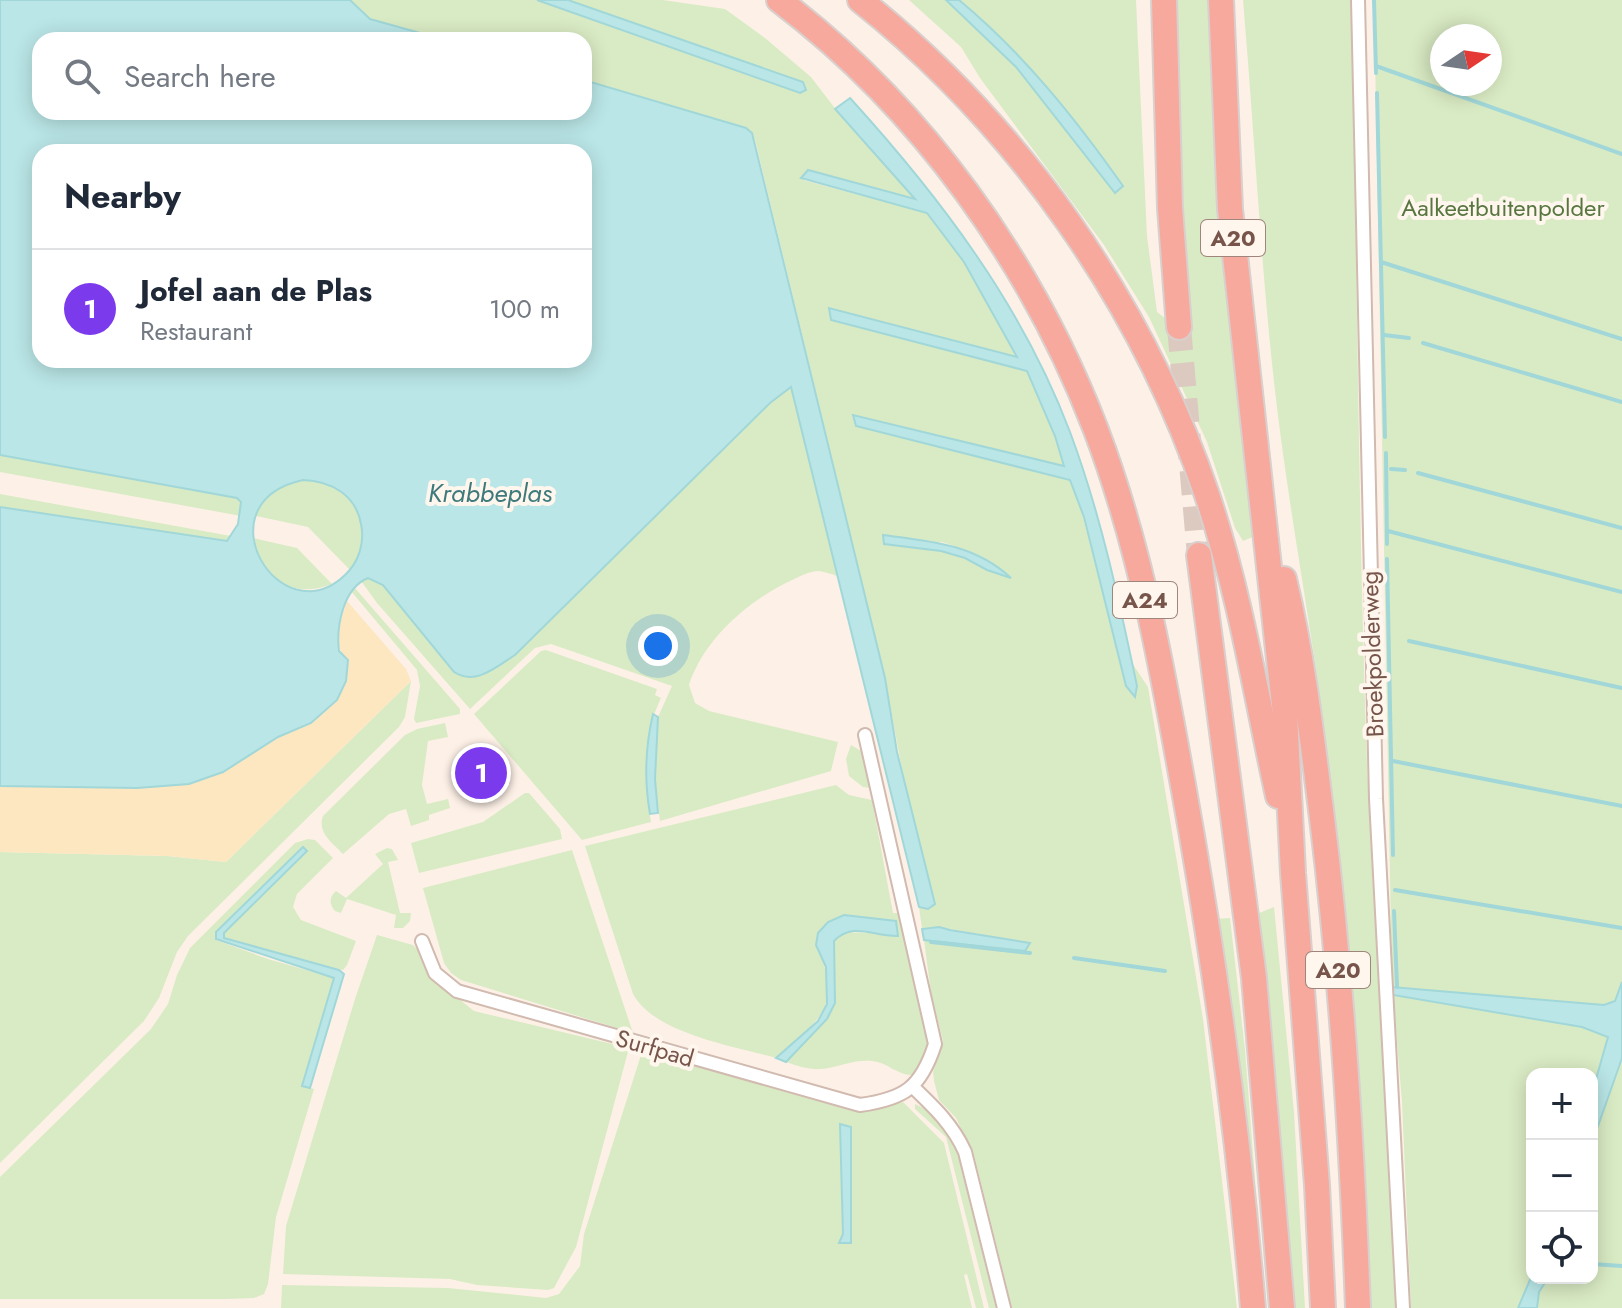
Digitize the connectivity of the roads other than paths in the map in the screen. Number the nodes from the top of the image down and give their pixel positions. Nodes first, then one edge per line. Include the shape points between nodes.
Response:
1 (779, 0) edge
2 (860, 0) edge
3 (1164, 0) edge
4 (1221, 0) edge
5 (1358, 0) edge
6 (1179, 327) tunnel mouth
7 (1259, 475) junction
8 (1199, 555) tunnel mouth
9 (865, 735) dead end
10 (1293, 873) junction
11 (422, 941) dead end
12 (913, 1087) junction
13 (1004, 1308) edge
14 (1253, 1308) edge
15 (1282, 1308) edge
16 (1323, 1308) edge
17 (1358, 1308) edge
18 (1403, 1308) edge

1 - 14 highway, A24 via 887,98 973,201 1040,309 1096,431 1135,557 1183,784 1226,1051
2 - 10 highway via 928,57 1021,158 1079,239 1142,343 1185,437 1227,560
3 - 6 highway, A20
4 - 7 highway, A20 via 1230,209
5 - 18 street, Broekpolderweg via 1375,783
7 - 10 highway, A20 via 1285,714
7 - 17 highway, A20 via 1297,634 1328,871 1346,1048
8 - 15 highway via 1254,978
9 - 12 street via 935,1044
10 - 16 highway, A20
11 - 12 street, Surfpad via 435,973 457,991 860,1105 903,1095
12 - 13 street via 944,1117 965,1152

